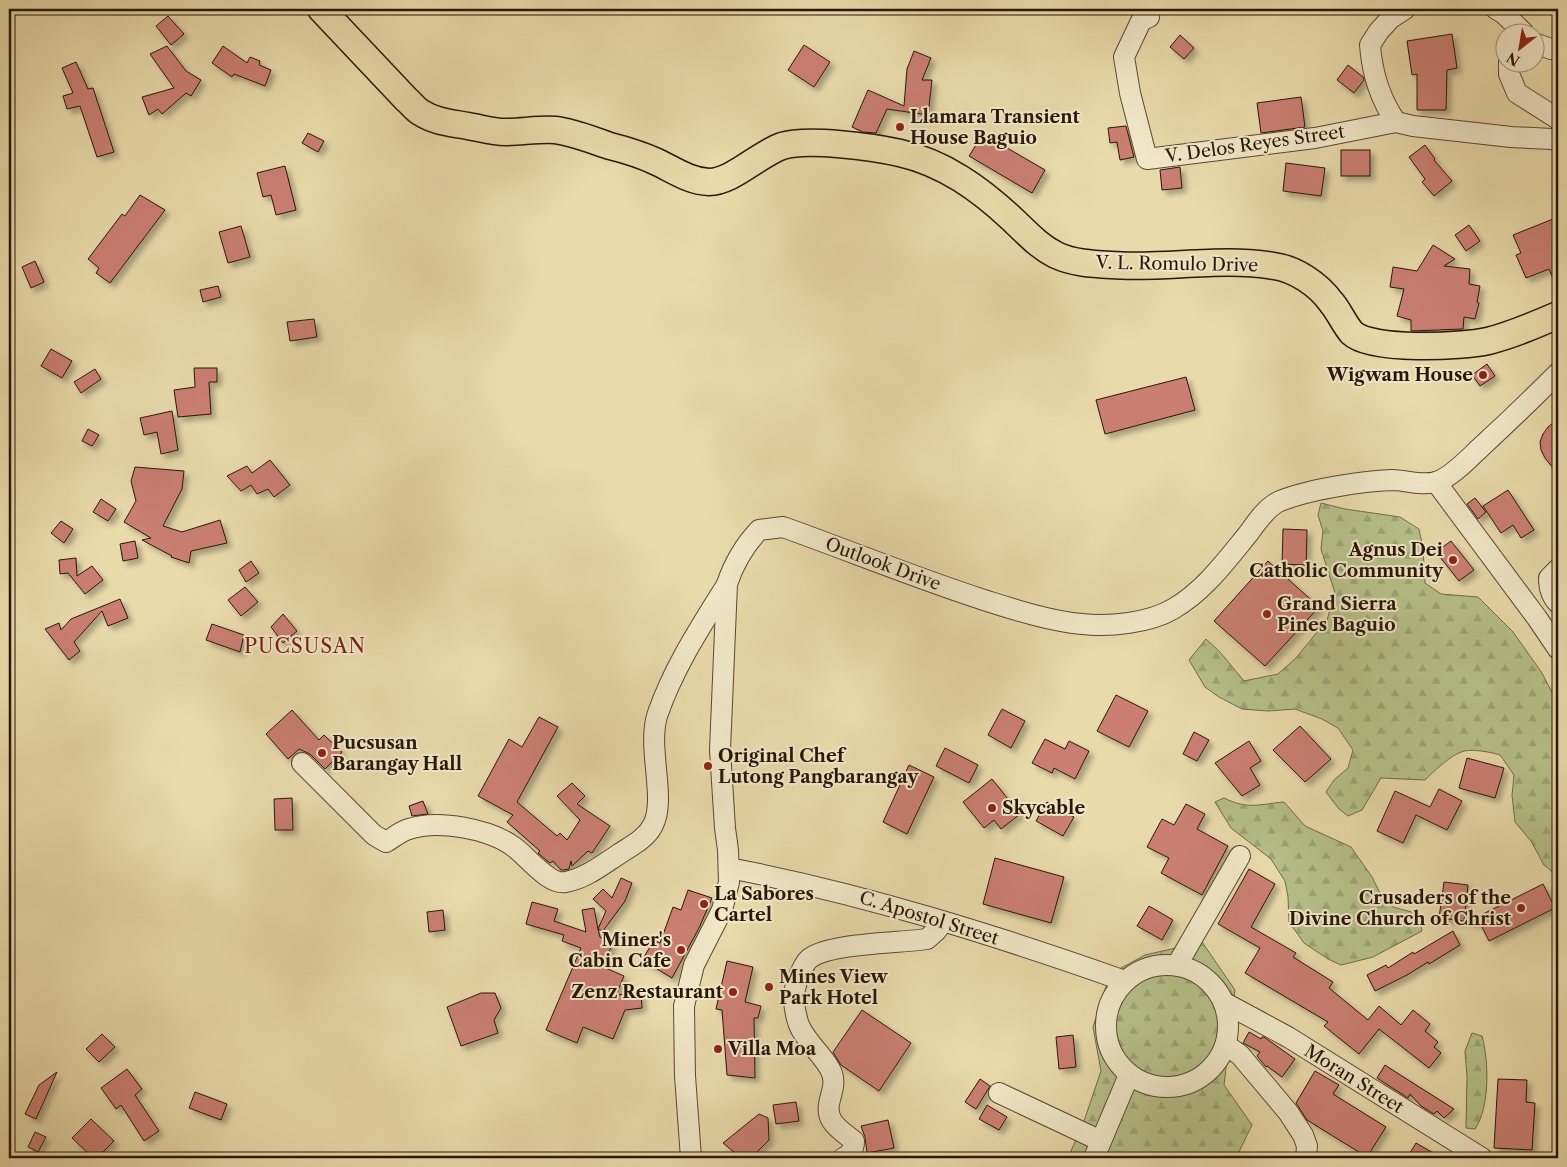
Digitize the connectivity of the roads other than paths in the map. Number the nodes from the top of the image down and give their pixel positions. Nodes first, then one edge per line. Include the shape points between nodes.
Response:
1 (321, 9) edge
2 (1405, 9) edge
3 (1496, 9) edge
4 (1148, 17) dead end
5 (1511, 22) edge
6 (1544, 47) edge
7 (1558, 49) edge
8 (1509, 72) edge
9 (1558, 119) edge
10 (1396, 122) junction
11 (1558, 141) edge
12 (1558, 315) edge
13 (1558, 373) edge
14 (1436, 482) junction
15 (1558, 569) edge
16 (727, 584) junction
17 (1558, 603) edge
18 (1558, 649) edge
19 (302, 763) dead end
20 (1240, 856) dead end
21 (729, 868) junction
22 (943, 922) junction
23 (1177, 965) junction
24 (1125, 981) junction
25 (1224, 1003) junction
26 (1226, 1045) junction
27 (1129, 1074) junction
28 (998, 1093) dead end
29 (1098, 1150) edge
30 (692, 1158) edge
31 (843, 1158) edge
32 (1306, 1158) edge
33 (1482, 1158) edge

1 - 12 main road, V. L. Romulo Drive via 406,100 420,112 442,122 501,133 556,130 638,154 682,176 711,182 722,180 781,146 797,143 870,148 902,154 928,162 968,182 1057,256 1091,264 1126,266 1244,263 1276,266 1306,279 1330,300 1353,333 1377,343 1453,346 1484,342
2 - 10 street via 1391,18 1370,45 1378,86 1386,108
3 - 5 street
4 - 10 street, V. Delos Reyes Street via 1141,21 1124,57 1147,158 1306,139
6 - 7 street
8 - 9 street via 1517,93
10 - 11 street
13 - 14 street via 1467,459
14 - 16 street, Outlook Drive via 1392,480 1367,483 1306,493 1276,503 1192,596 1172,610 1149,619 1120,624 1084,624 1020,611 783,528 759,530 742,550
14 - 18 street
15 - 17 street via 1550,578 1549,587
16 - 19 street via 678,666 657,714 653,742 658,804 653,825 638,842 575,880 562,883 552,880 504,840 456,826 408,829 386,842 374,835
16 - 21 street, Outlook Drive via 720,750
20 - 23 street
21 - 22 street, C. Apostol Street via 873,900
21 - 30 street, Outlook Drive via 722,910 694,965 684,1006 685,1076
22 - 24 street, C. Apostol Street
22 - 31 street via 927,939 826,951 808,960 800,972 794,1005 800,1027 834,1076 828,1104 831,1120 854,1142 850,1154
23 - 24 street via 1158,965 1140,970
23 - 25 street via 1197,972 1213,985
24 - 27 street via 1110,1002 1105,1028 1112,1054
25 - 26 street via 1229,1032
25 - 33 street, Moran Street via 1288,1037
26 - 27 street via 1214,1066 1196,1080 1174,1087 1150,1085
26 - 32 street via 1240,1054 1288,1112 1303,1134
27 - 29 street
28 - 29 street

